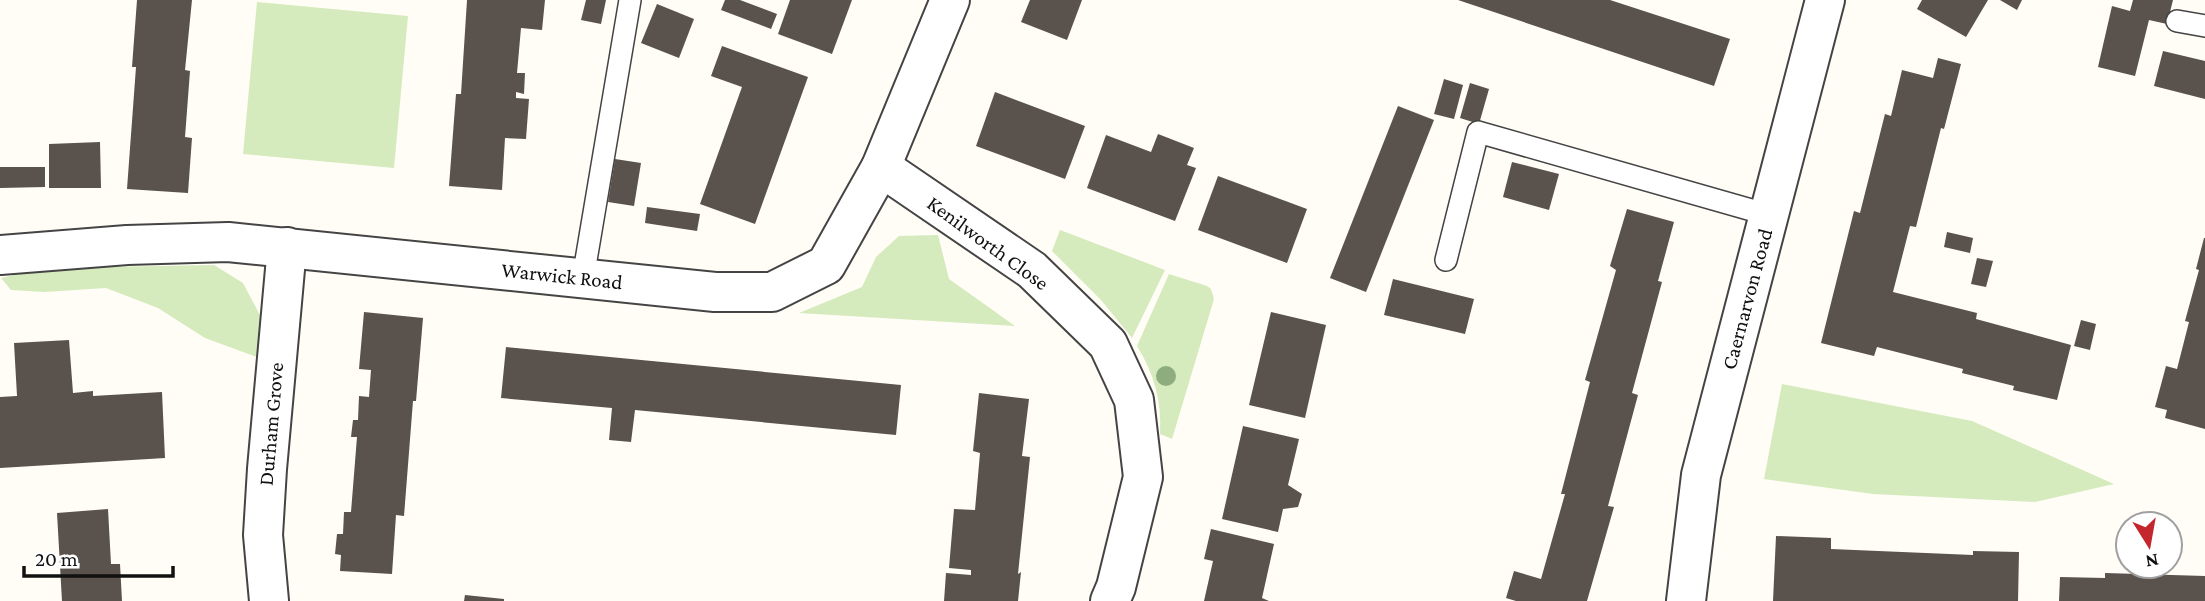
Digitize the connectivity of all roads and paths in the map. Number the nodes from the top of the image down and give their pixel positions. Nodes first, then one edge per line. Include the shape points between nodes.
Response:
1 (629, 0) edge
2 (950, 0) edge
3 (1825, 0) edge
4 (2177, 21) dead end
5 (2205, 26) edge
6 (881, 167) junction
7 (1769, 215) junction
8 (287, 247) junction
9 (0, 255) edge
10 (1446, 260) dead end
11 (583, 278) junction
12 (270, 601) edge
13 (1110, 601) edge
14 (1686, 601) edge

1 - 11 lane
2 - 6 street, Warwick Road
3 - 7 street, Caernarvon Road
4 - 5 lane
6 - 11 street, Warwick Road via 826,265 772,292 715,292
6 - 13 street, Kenilworth Close via 1032,270 1108,344 1133,400 1143,477
7 - 10 lane via 1478,132
7 - 14 street, Caernarvon Road via 1701,475
8 - 9 street, Warwick Road via 228,242
8 - 11 street, Warwick Road
8 - 12 street, Durham Grove via 263,535

